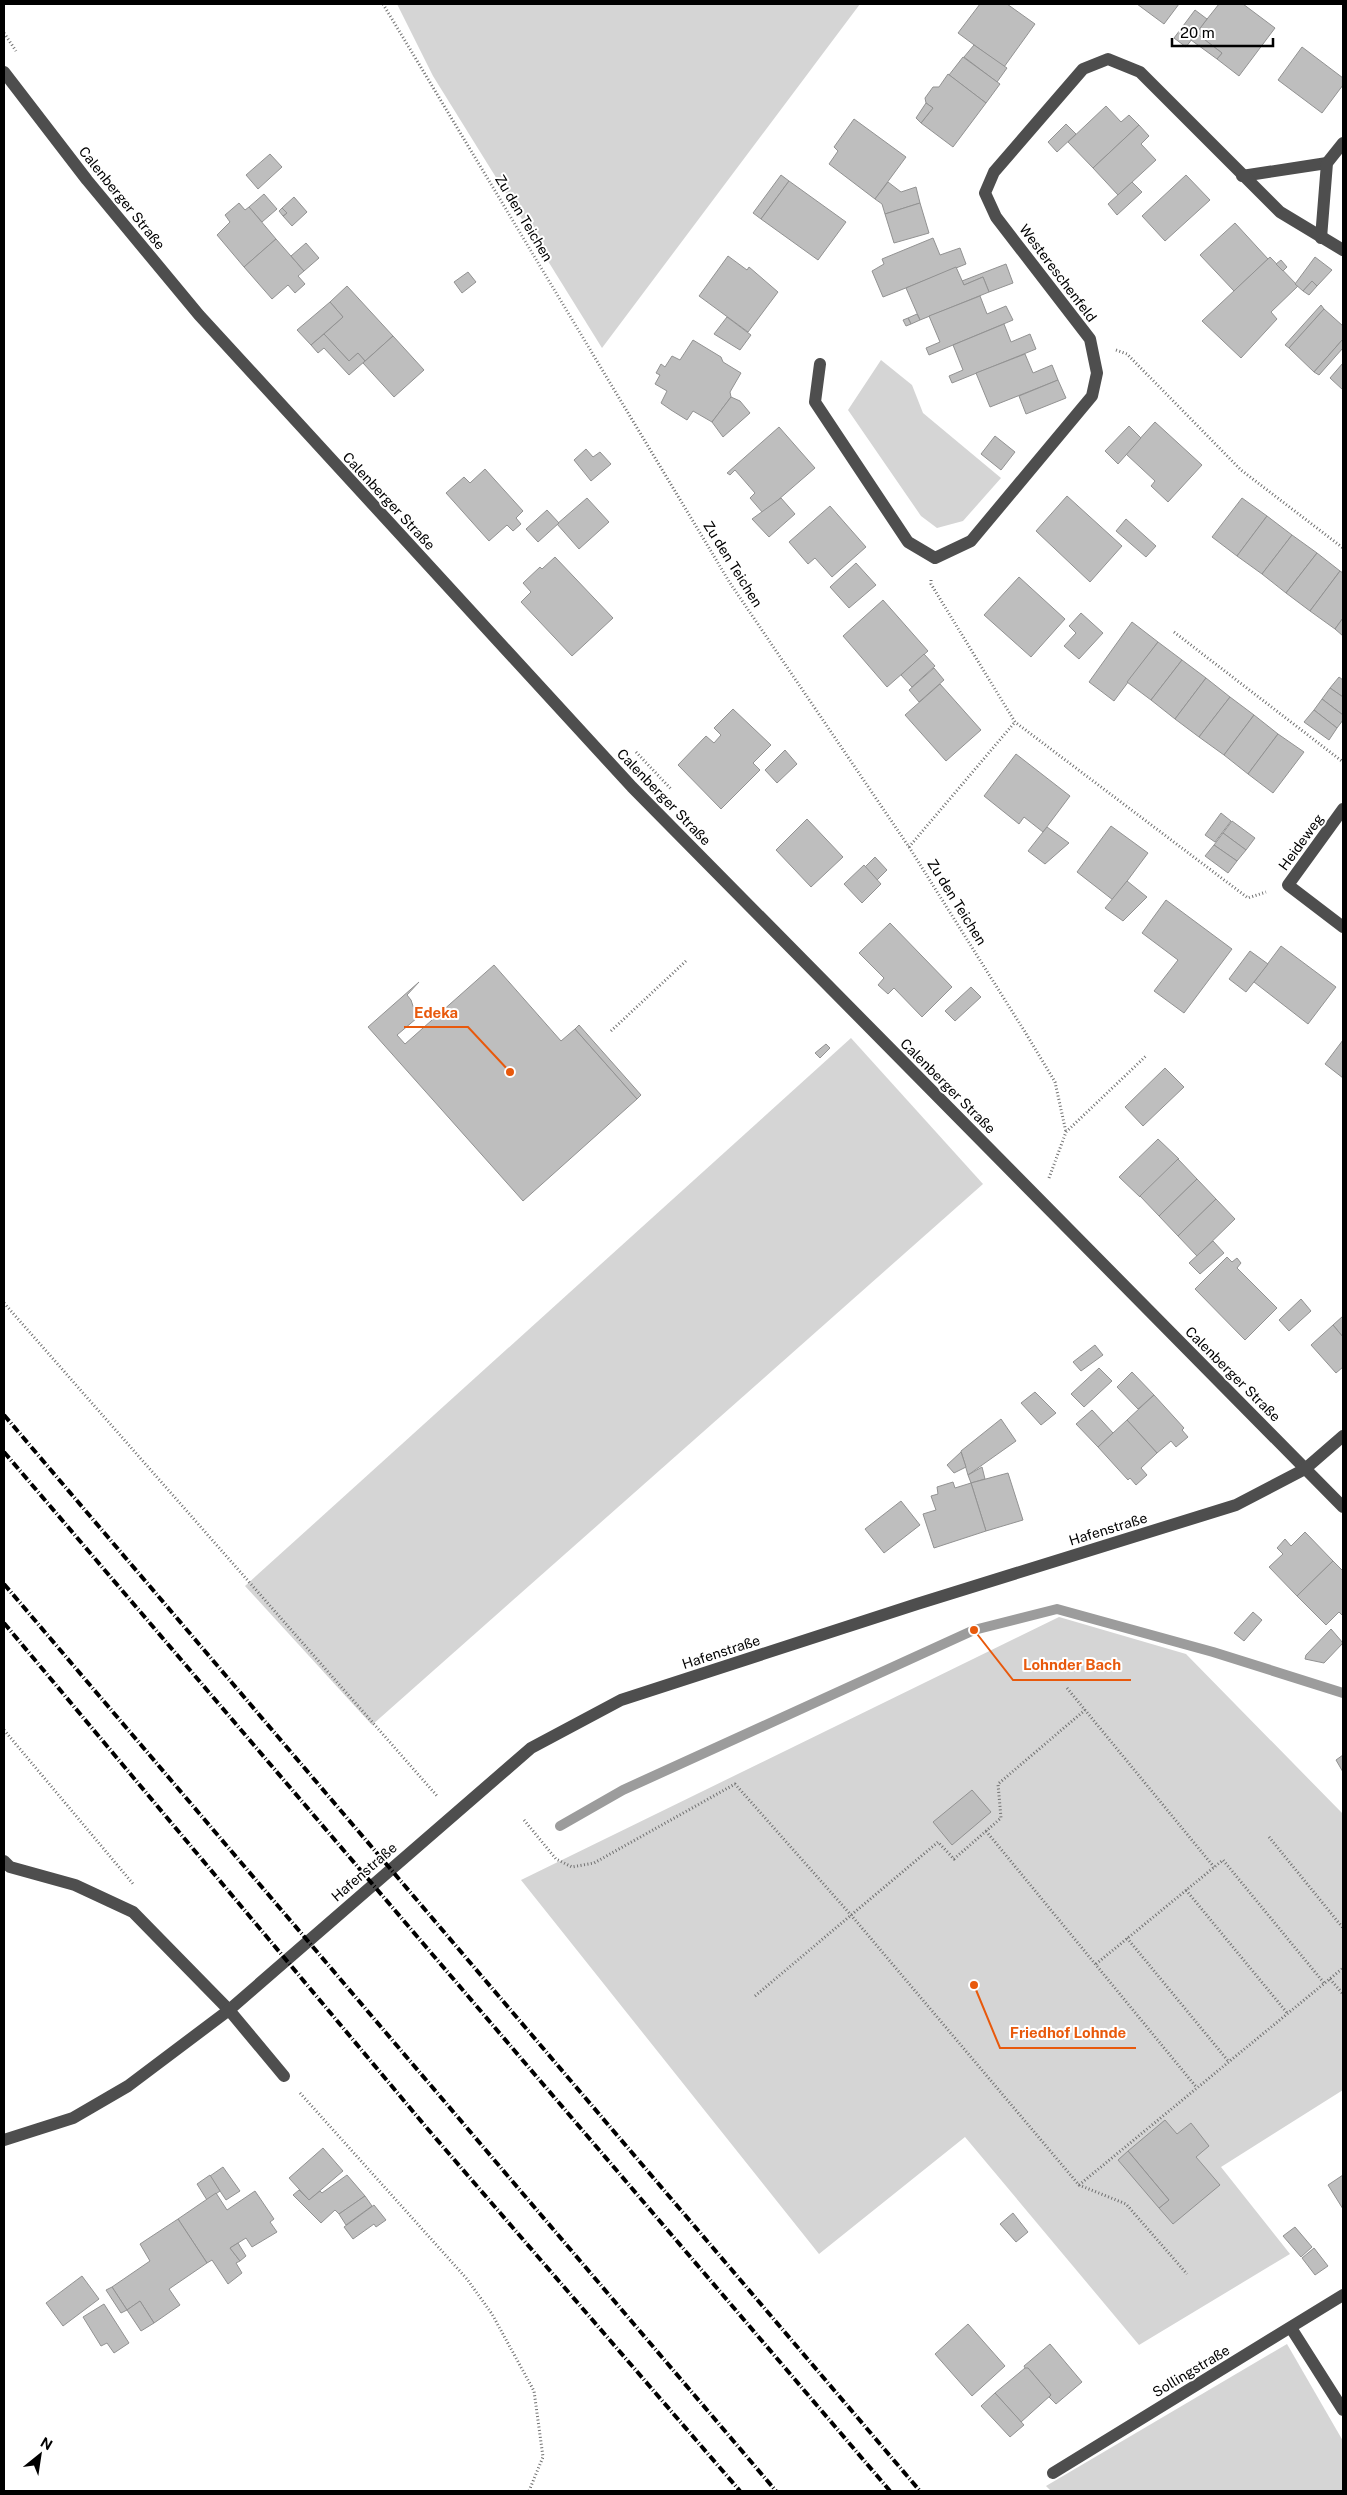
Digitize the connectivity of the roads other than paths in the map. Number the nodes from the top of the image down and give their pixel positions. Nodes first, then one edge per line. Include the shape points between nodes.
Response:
1 (4, 72) edge
2 (1343, 143) edge
3 (1327, 163) junction
4 (1242, 176) junction
5 (1321, 238) junction
6 (1343, 250) edge
7 (820, 364) dead end
8 (1343, 809) edge
9 (1343, 927) edge
10 (1343, 1436) edge
11 (1305, 1469) junction
12 (1343, 1507) edge
13 (4, 1861) edge
14 (229, 2010) junction
15 (284, 2076) road end
16 (4, 2140) edge
17 (1343, 2294) edge
18 (1291, 2328) junction
19 (1343, 2410) edge
20 (1053, 2473) dead end

1 - 11 street, Calenberger Straße via 87,180 199,315 632,787
2 - 3 street
3 - 4 street
3 - 5 street
4 - 5 street, Westereschenfeld via 1280,212
4 - 7 street, Westereschenfeld via 1140,72 1108,59 1083,69 994,172 985,193 996,217 1090,339 1097,373 1092,396 971,541 935,558 908,542 815,402
5 - 6 street, Westereschenfeld
8 - 9 street, Heideweg via 1288,885
10 - 11 street, Hafenstraße
11 - 12 street, Calenberger Straße
11 - 14 street, Hafenstraße via 1236,1505 621,1700 531,1748
13 - 14 street via 10,1868 75,1885 132,1912
14 - 15 street
14 - 16 street, Hafenstraße via 128,2086 73,2118
17 - 18 street, Sollingstraße
18 - 19 street
18 - 20 street, Sollingstraße

